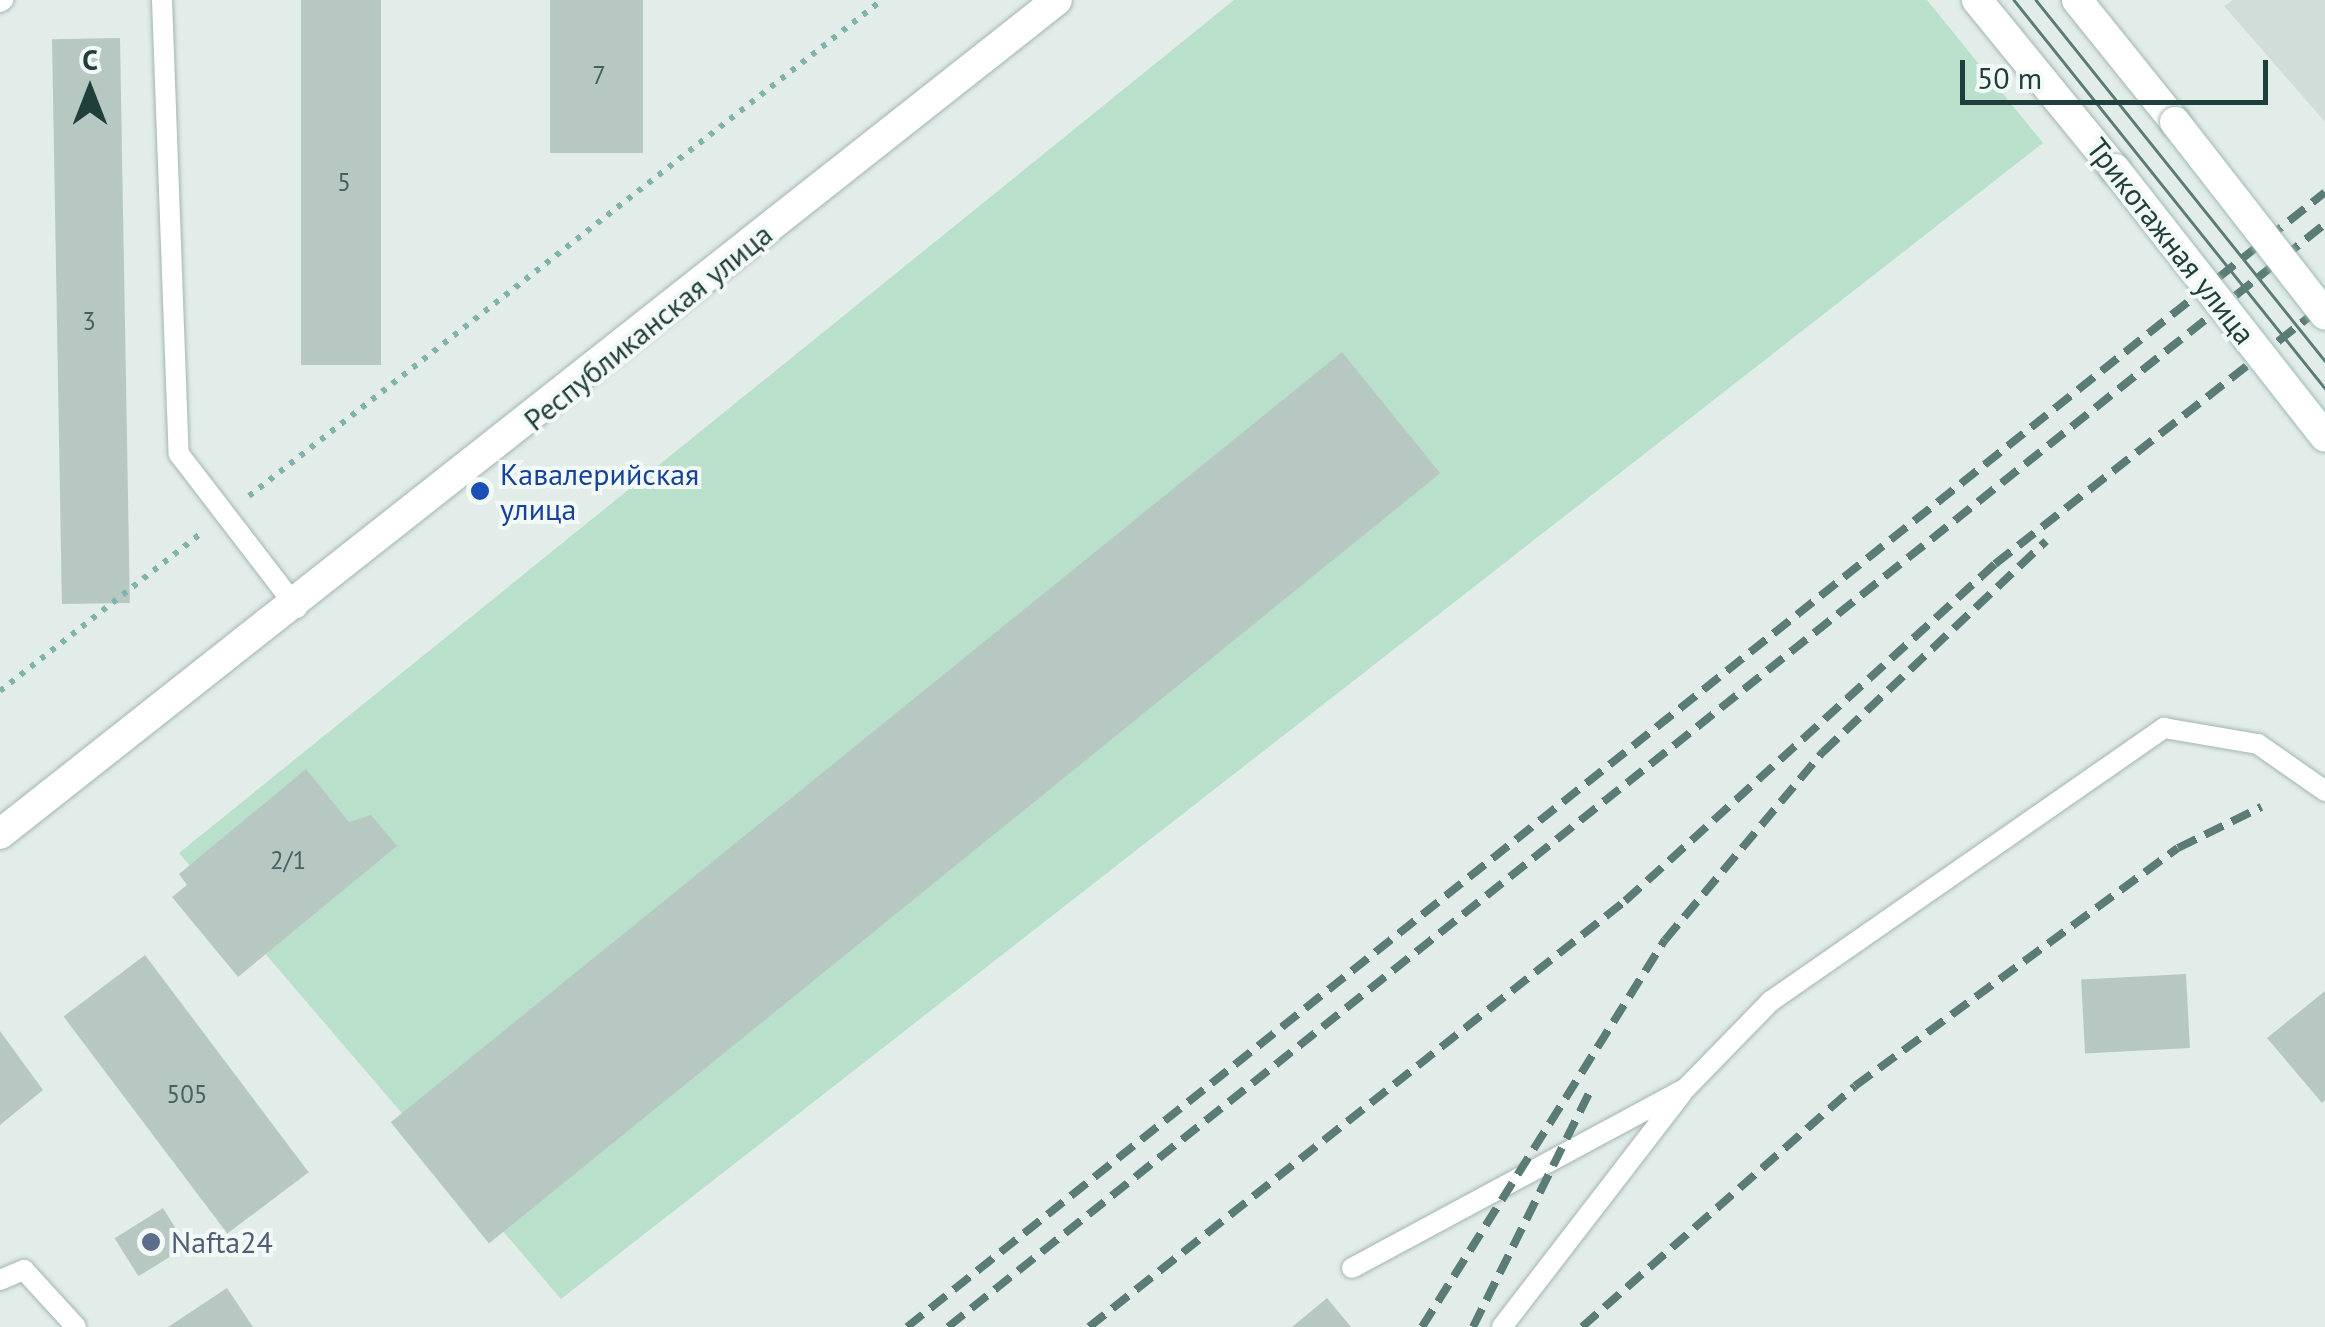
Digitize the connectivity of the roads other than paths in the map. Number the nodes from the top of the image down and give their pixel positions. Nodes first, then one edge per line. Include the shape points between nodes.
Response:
1 (162, 0) edge
2 (1057, 0) edge
3 (1977, 0) edge
4 (2077, 0) edge
5 (2325, 314) edge
6 (2325, 437) edge
7 (297, 608) junction
8 (2325, 791) edge
9 (0, 834) edge
10 (1686, 1088) junction
11 (1352, 1268) dead end
12 (0, 1280) edge
13 (76, 1327) edge
14 (1502, 1327) edge

1 - 7 lane via 178,454
2 - 7 main road, Республиканская улица
3 - 6 main road, Трикотажная улица, bridge
4 - 5 main road, bridge
7 - 9 main road, Республиканская улица
8 - 10 lane via 2258,744 2164,728 1771,1002
10 - 11 lane
10 - 14 lane
12 - 13 lane via 24,1270

